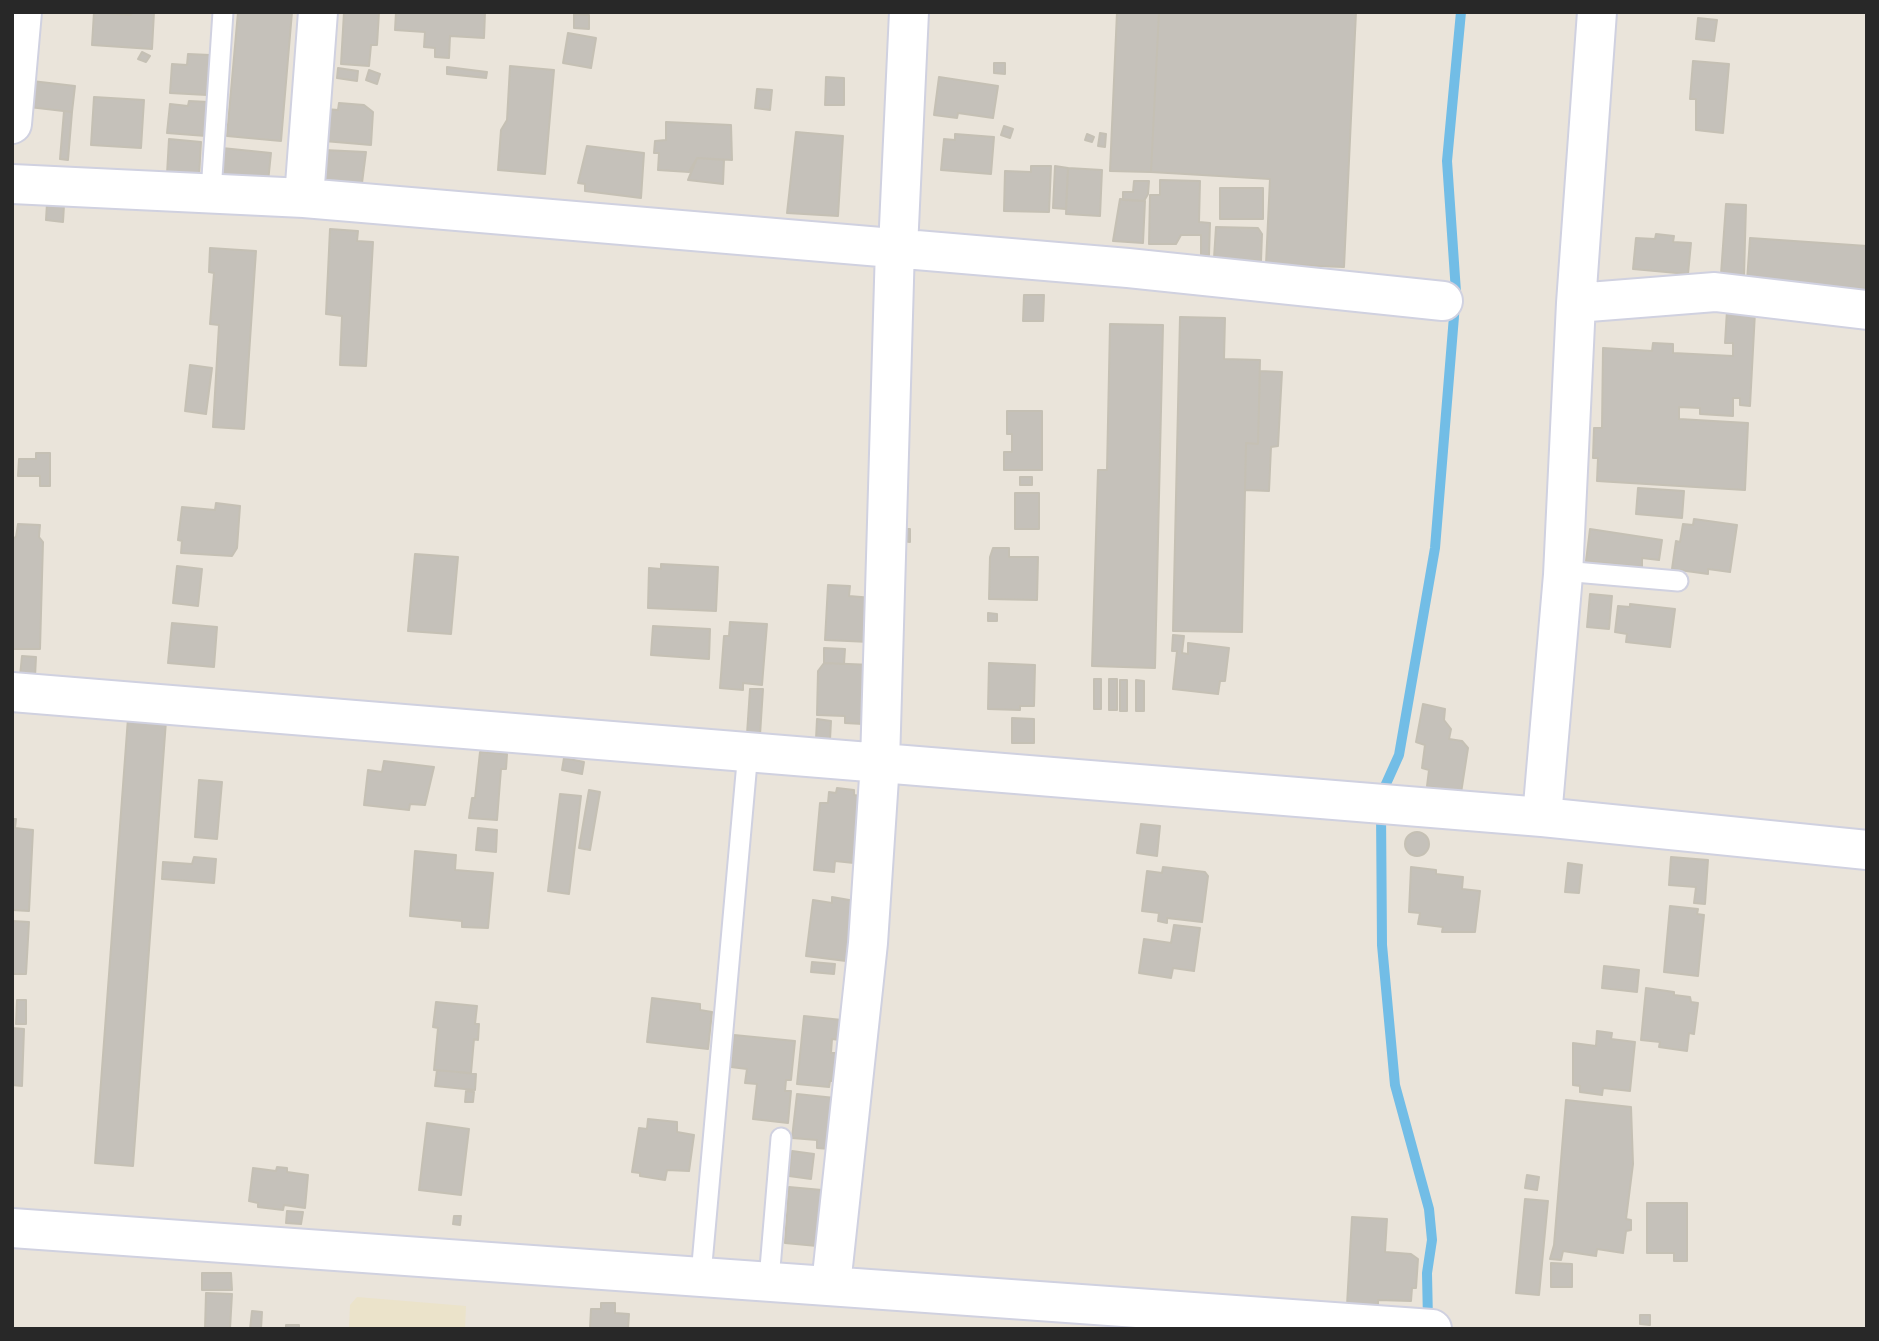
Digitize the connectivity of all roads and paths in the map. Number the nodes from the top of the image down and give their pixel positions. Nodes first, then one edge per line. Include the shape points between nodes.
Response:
1 (22, 12) edge
2 (223, 12) edge
3 (318, 12) edge
4 (909, 12) edge
5 (1597, 12) edge
6 (12, 124) edge
7 (12, 184) edge
8 (211, 192) junction
9 (304, 198) junction
10 (896, 247) junction
11 (1443, 301) dead end
12 (1576, 303) junction
13 (1867, 310) edge
14 (1563, 571) junction
15 (1678, 581) dead end
16 (12, 692) edge
17 (748, 751) junction
18 (880, 763) junction
19 (1542, 817) junction
20 (1867, 850) edge
21 (781, 1138) dead end
22 (12, 1228) edge
23 (701, 1275) junction
24 (769, 1280) junction
25 (831, 1285) junction
26 (1432, 1329) edge

1 - 6 street
2 - 8 lane
3 - 9 street
4 - 10 street
5 - 12 street
7 - 8 street
8 - 9 street
9 - 10 street
10 - 11 street
10 - 18 street
12 - 13 street via 1715,292
12 - 14 street
14 - 15 lane
14 - 19 street
16 - 17 street
17 - 18 street
17 - 23 lane
18 - 19 street
18 - 25 street via 868,943
19 - 20 street
21 - 24 lane
22 - 23 street
23 - 24 street
24 - 25 street
25 - 26 street

